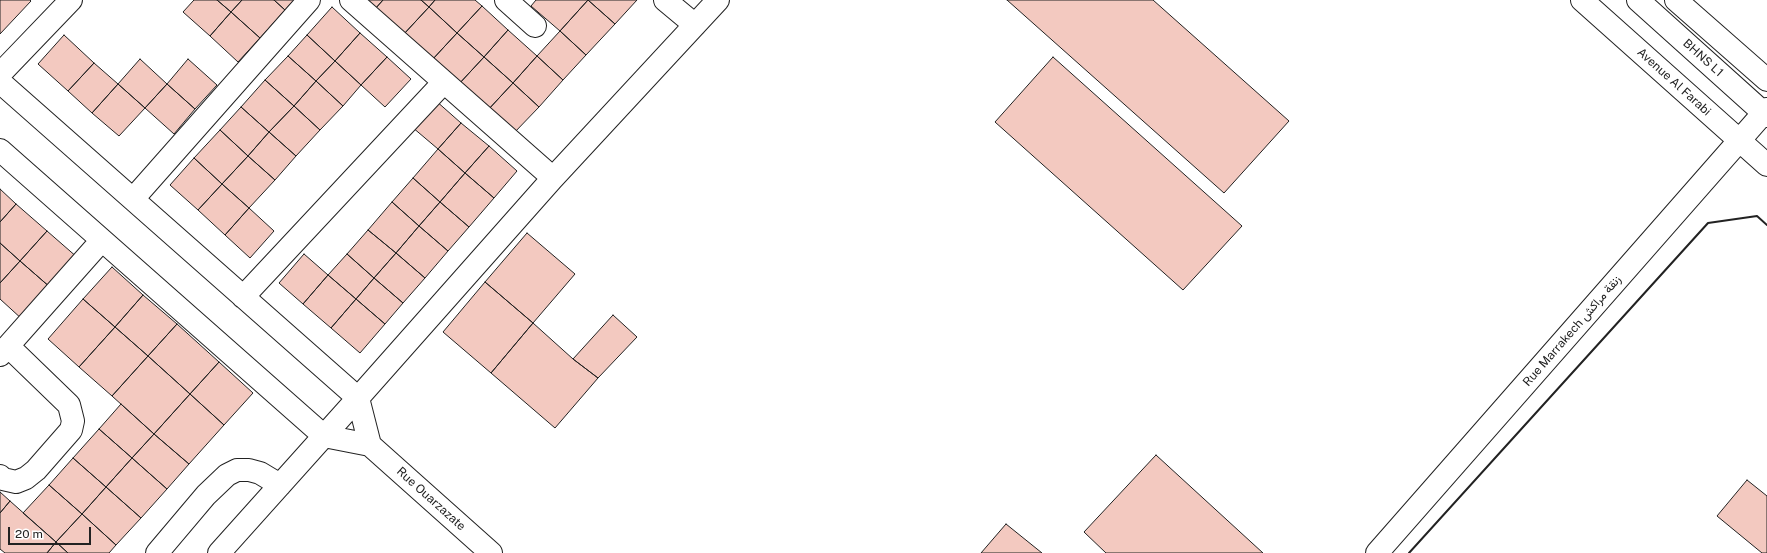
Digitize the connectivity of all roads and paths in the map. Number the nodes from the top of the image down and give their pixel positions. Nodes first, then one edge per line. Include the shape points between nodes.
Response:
1 (71, 0) edge
2 (309, 0) edge
3 (351, 0) edge
4 (506, 0) edge
5 (665, 0) edge
6 (718, 0) edge
7 (1582, 0) edge
8 (1638, 0) edge
9 (1649, 0) edge
10 (1676, 0) edge
11 (695, 25) junction
12 (535, 26) dead end
13 (0, 74) edge
14 (1767, 80) edge
15 (0, 82) edge
16 (444, 82) junction
17 (1766, 111) edge
18 (1740, 140) junction
19 (0, 150) edge
20 (1767, 165) edge
21 (553, 178) junction
22 (133, 199) junction
23 (102, 240) junction
24 (243, 297) junction
25 (4, 350) edge
26 (358, 398) junction
27 (324, 436) junction
28 (370, 446) junction
29 (0, 476) edge
30 (280, 485) junction
31 (157, 553) edge
32 (219, 553) edge
33 (491, 553) edge
34 (1376, 553) edge

1 - 13 street
2 - 22 street
3 - 16 street
4 - 12 street
5 - 11 street
6 - 11 street
7 - 18 street, Avenue Al Farabi
8 - 17 street, BHNS L1
9 - 17 street, BHNS L1
10 - 14 street
11 - 21 street
15 - 22 street
16 - 21 street
16 - 24 street
17 - 18 street, Rue Marrakech زنقة مراكش
18 - 20 street, Avenue Al Farabi
18 - 34 street, Rue Marrakech زنقة مراكش
19 - 23 street
21 - 26 street
22 - 24 street
23 - 25 street
23 - 27 street
24 - 26 street
25 - 29 street via 69,405 73,421 72,430 26,478 16,482
26 - 27 street
26 - 28 street
27 - 28 street, Rue Ouarzazate
27 - 30 street
28 - 33 street, Rue Ouarzazate
30 - 31 street via 250,470 237,470 227,475 206,495
30 - 32 street

